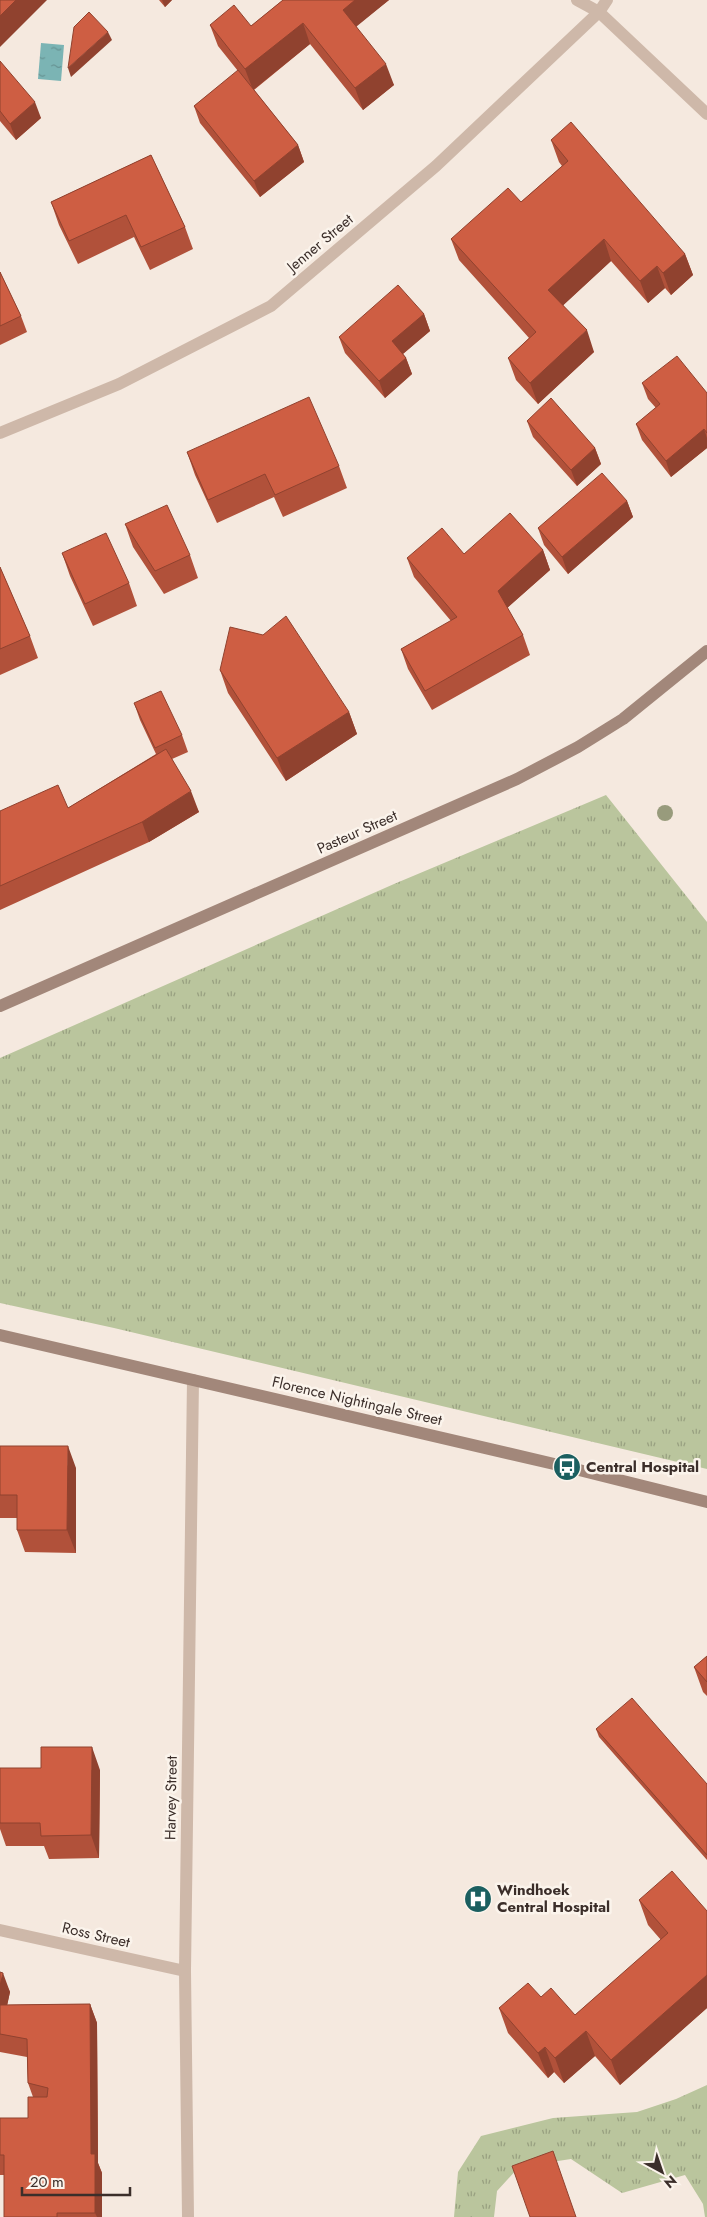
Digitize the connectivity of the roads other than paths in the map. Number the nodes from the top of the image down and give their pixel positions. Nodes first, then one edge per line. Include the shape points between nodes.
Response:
1 (577, 0) edge
2 (607, 0) edge
3 (599, 12) junction
4 (707, 114) edge
5 (0, 433) edge
6 (707, 651) edge
7 (0, 1006) edge
8 (0, 1335) edge
9 (193, 1380) junction
10 (707, 1502) edge
11 (0, 1930) edge
12 (185, 1971) junction
13 (188, 2217) edge

1 - 3 street
2 - 3 street, Jenner Street
3 - 4 street
3 - 5 street, Jenner Street via 436,166 271,306 119,384
6 - 7 main road, Pasteur Street via 623,719 517,779
8 - 9 main road, Florence Nightingale Street
9 - 10 main road, Florence Nightingale Street
9 - 12 street, Harvey Street
11 - 12 street, Ross Street
12 - 13 street, Harvey Street

